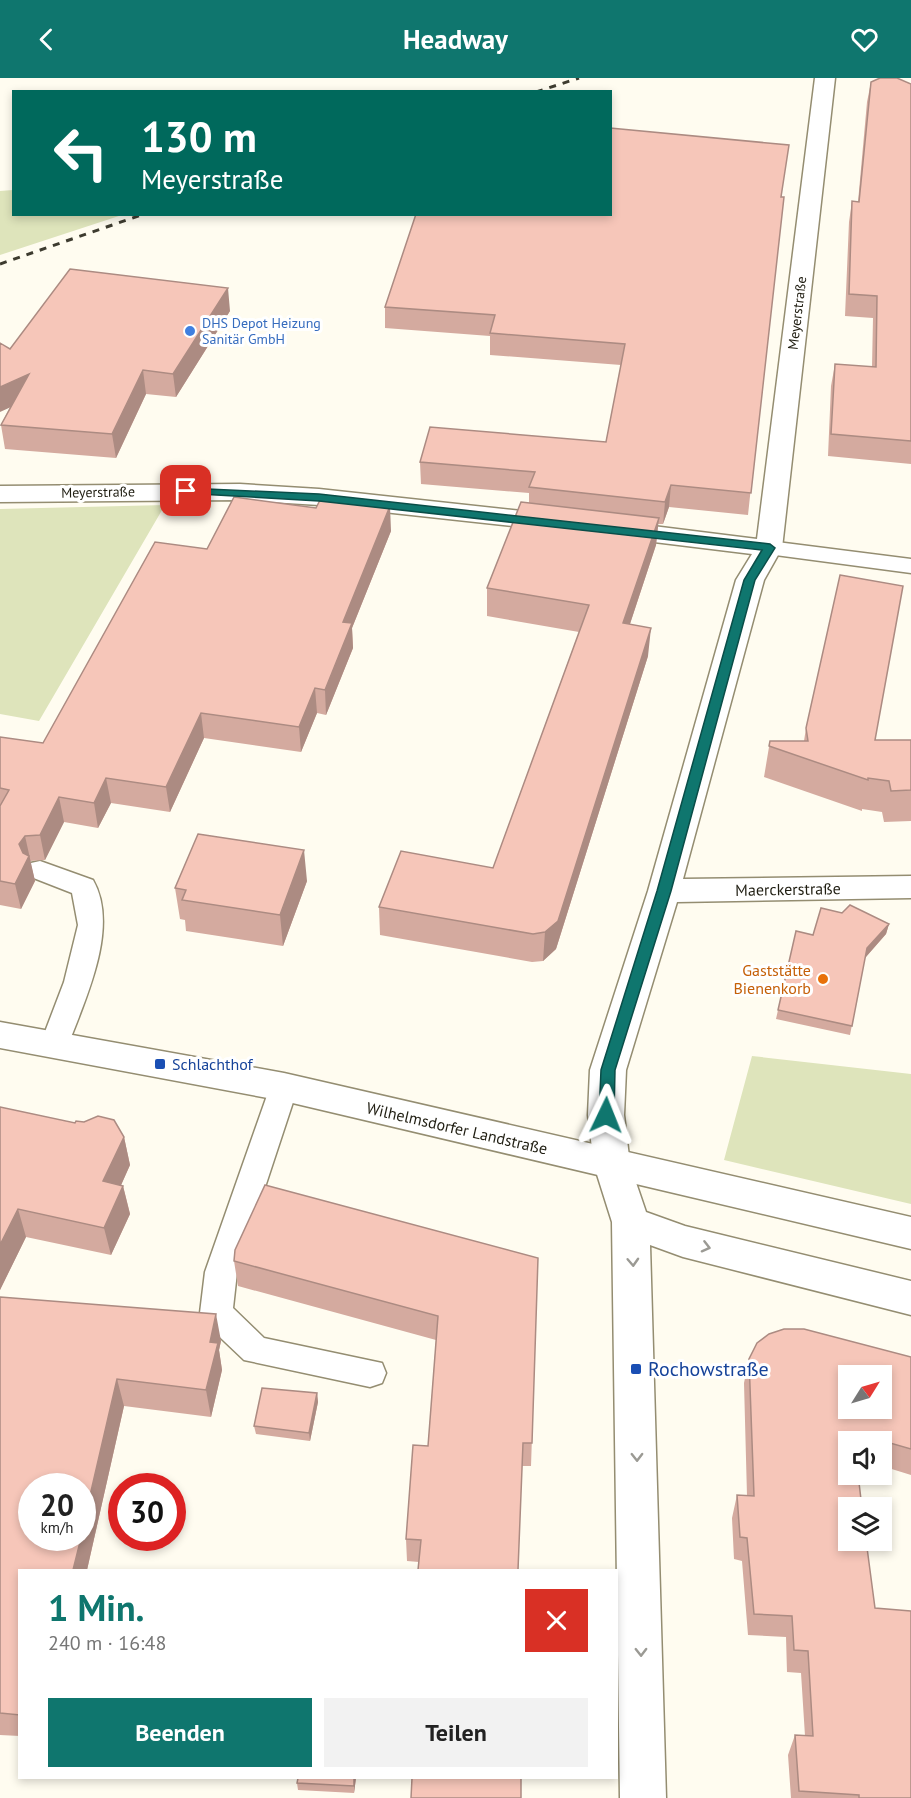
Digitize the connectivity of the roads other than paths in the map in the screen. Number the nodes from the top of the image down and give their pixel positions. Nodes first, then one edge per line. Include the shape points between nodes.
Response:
1 (825, 78) edge
2 (0, 494) edge
3 (770, 548) junction
4 (911, 566) edge
5 (40, 870) dead end
6 (911, 887) edge
7 (664, 891) junction
8 (0, 1035) edge
9 (54, 1045) junction
10 (284, 1087) junction
11 (612, 1165) junction
12 (631, 1222) junction
13 (911, 1233) edge
14 (911, 1298) edge
15 (370, 1373) dead end
16 (643, 1798) edge

1 - 3 street, Meyerstraße
2 - 3 street, Meyerstraße via 240,492 319,497
3 - 4 lane
3 - 7 street, Meyerstraße via 750,580
5 - 9 lane via 84,887 91,925 78,982
6 - 7 street, Maerckerstraße
7 - 11 street, Meyerstraße via 608,1070 606,1115
8 - 9 street, Wilhelmsdorfer Landstraße
9 - 10 street, Wilhelmsdorfer Landstraße
10 - 11 street, Wilhelmsdorfer Landstraße
10 - 15 lane via 221,1272 216,1313 255,1350
11 - 12 street
11 - 13 street, Wilhelmsdorfer Landstraße
12 -> 14 street via 683,1241
12 -> 16 street

